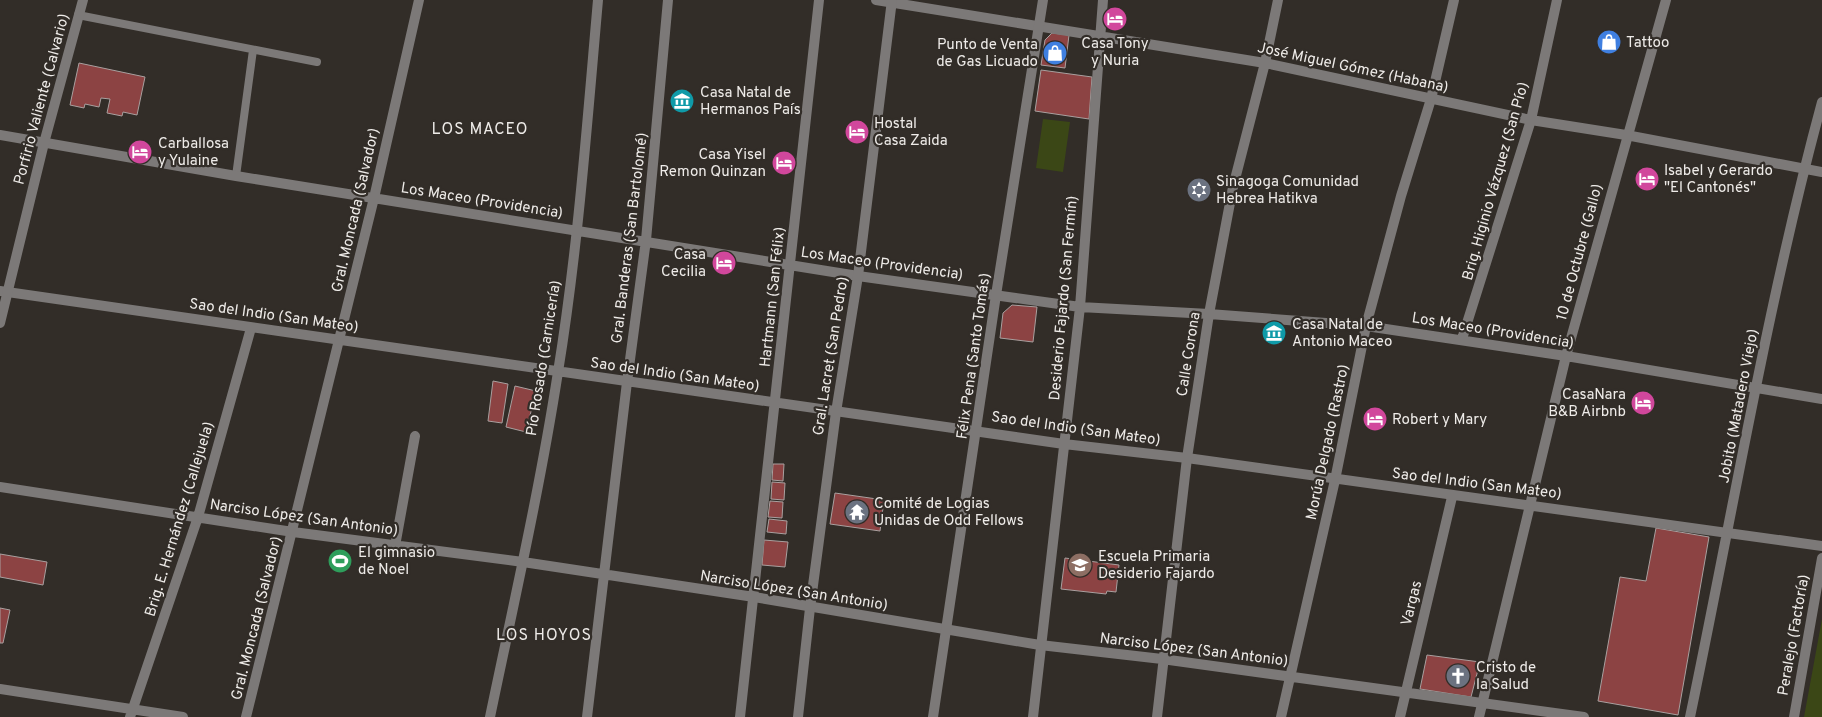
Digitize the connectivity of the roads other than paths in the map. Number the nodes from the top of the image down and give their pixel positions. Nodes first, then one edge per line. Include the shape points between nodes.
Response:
1 (82, 0) edge
2 (419, 0) edge
3 (598, 0) edge
4 (668, 0) edge
5 (819, 0) edge
6 (876, 0) edge
7 (1043, 0) edge
8 (1103, 0) edge
9 (1278, 0) edge
10 (1454, 0) edge
11 (1557, 0) edge
12 (1666, 0) edge
13 (891, 1) edge
14 (78, 15) junction
15 (1040, 25) junction
16 (1100, 36) junction
17 (253, 50) junction
18 (317, 62) dead end
19 (1265, 63) junction
20 (1431, 99) junction
21 (1822, 102) edge
22 (1531, 120) junction
23 (0, 135) edge
24 (1626, 135) junction
25 (44, 143) junction
26 (1804, 168) junction
27 (1822, 172) edge
28 (236, 176) junction
29 (374, 198) junction
30 (578, 230) junction
31 (646, 240) junction
32 (790, 265) junction
33 (858, 276) junction
34 (4, 292) edge
35 (996, 295) junction
36 (1080, 307) junction
37 (1209, 314) junction
38 (0, 323) edge
39 (1366, 326) junction
40 (251, 328) junction
41 (339, 339) junction
42 (1462, 339) junction
43 (1566, 356) junction
44 (558, 372) junction
45 (627, 382) junction
46 (1755, 388) junction
47 (1822, 399) edge
48 (776, 402) junction
49 (836, 412) junction
50 (977, 430) junction
51 (415, 436) dead end
52 (1064, 444) junction
53 (1188, 458) junction
54 (1335, 480) junction
55 (0, 488) edge
56 (1452, 496) junction
57 (1532, 505) junction
58 (198, 517) junction
59 (292, 532) junction
60 (1729, 532) junction
61 (395, 546) junction
62 (1822, 546) edge
63 (1822, 558) edge
64 (523, 562) junction
65 (605, 576) junction
66 (754, 598) junction
67 (810, 608) junction
68 (946, 630) junction
69 (1040, 645) junction
70 (1162, 659) junction
71 (1289, 677) junction
72 (0, 689) edge
73 (1405, 693) junction
74 (1483, 702) junction
75 (131, 713) edge
76 (183, 717) edge
77 (246, 717) edge
78 (490, 717) edge
79 (587, 717) edge
80 (740, 717) edge
81 (798, 717) edge
82 (933, 717) edge
83 (1033, 717) edge
84 (1157, 717) edge
85 (1281, 717) edge
86 (1400, 717) edge
87 (1479, 717) edge
88 (1584, 717) edge
89 (1690, 717) edge
90 (1794, 717) edge

1 - 14 street, Porfirio Valiente (Calvario)
2 - 29 street, Gral. Moncada (Salvador)
3 - 30 street, Pío Rosado (Carnicería)
4 - 31 street, Gral. Banderas (San Bartolomé)
5 - 32 street, Hartmann (San Félix)
6 - 13 street, José Miguel Gómez (Habana)
7 - 15 street, Félix Pena (Santo Tomás)
8 - 16 street, Desiderio Fajardo (San Fermín)
9 - 19 street, Calle Corona
10 - 20 street, Morúa Delgado (Rastro)
11 - 22 street, Brig. Higinio Vázquez (San Pío)
12 - 24 street, 10 de Octubre (Gallo)
13 - 15 street, José Miguel Gómez (Habana)
13 - 33 street, Gral. Lacret (San Pedro)
14 - 17 lane
14 - 25 street, Porfirio Valiente (Calvario)
15 - 16 street, José Miguel Gómez (Habana)
15 - 35 street, Félix Pena (Santo Tomás)
16 - 19 street, José Miguel Gómez (Habana)
16 - 36 street, Desiderio Fajardo (San Fermín)
17 - 18 lane
17 - 28 lane
19 - 20 street, José Miguel Gómez (Habana)
19 - 37 street, Calle Corona via 1233,187
20 - 22 street, José Miguel Gómez (Habana)
20 - 39 street, Morúa Delgado (Rastro)
21 - 26 street, Jobito (Matadero Viejo)
22 - 24 street, José Miguel Gómez (Habana)
22 - 42 street, Brig. Higinio Vázquez (San Pío)
23 - 25 street, Los Maceo (Providencia)
24 - 26 street, José Miguel Gómez (Habana)
24 - 43 street, 10 de Octubre (Gallo)
25 - 28 street, Los Maceo (Providencia)
25 - 34 street, Porfirio Valiente (Calvario)
26 - 27 street, José Miguel Gómez (Habana)
26 - 46 street, Jobito (Matadero Viejo)
28 - 29 street, Los Maceo (Providencia)
29 - 30 street, Los Maceo (Providencia)
29 - 41 street, Gral. Moncada (Salvador)
30 - 31 street, Los Maceo (Providencia)
30 - 44 street, Pío Rosado (Carnicería)
31 - 32 street, Los Maceo (Providencia)
31 - 45 street, Gral. Banderas (San Bartolomé)
32 - 33 street, Los Maceo (Providencia)
32 - 48 street, Hartmann (San Félix)
33 - 35 street, Los Maceo (Providencia)
33 - 49 street, Gral. Lacret (San Pedro)
34 - 38 street, Porfirio Valiente (Calvario)
34 - 40 street, Sao del Indio (San Mateo)
35 - 36 street, Los Maceo (Providencia)
35 - 50 street, Félix Pena (Santo Tomás)
36 - 37 street, Los Maceo (Providencia)
36 - 52 street, Desiderio Fajardo (San Fermín)
37 - 39 street, Los Maceo (Providencia)
37 - 53 street, Calle Corona
39 - 42 street, Los Maceo (Providencia)
39 - 54 street, Morúa Delgado (Rastro)
40 - 41 street, Sao del Indio (San Mateo)
40 - 58 street, Brig. E. Hernández (Callejuela)
41 - 44 street, Sao del Indio (San Mateo)
41 - 59 street, Gral. Moncada (Salvador)
42 - 43 street, Los Maceo (Providencia)
43 - 46 street, Los Maceo (Providencia)
43 - 57 street, 10 de Octubre (Gallo)
44 - 45 street, Sao del Indio (San Mateo)
44 - 64 street, Pío Rosado (Carnicería)
45 - 48 street, Sao del Indio (San Mateo)
45 - 65 street, Gral. Banderas (San Bartolomé)
46 - 47 street, Los Maceo (Providencia)
46 - 60 street, Jobito (Matadero Viejo)
48 - 49 street, Sao del Indio (San Mateo)
48 - 66 street, Hartmann (San Félix)
49 - 50 street, Sao del Indio (San Mateo)
49 - 67 street, Gral. Lacret (San Pedro)
50 - 52 street, Sao del Indio (San Mateo)
50 - 68 street, Félix Pena (Santo Tomás)
51 - 61 street
52 - 53 street, Sao del Indio (San Mateo)
52 - 69 street, Desiderio Fajardo (San Fermín)
53 - 54 street, Sao del Indio (San Mateo)
53 - 70 street, Calle Corona
54 - 56 street, Sao del Indio (San Mateo)
54 - 71 street, Morúa Delgado (Rastro)
55 - 58 street, Narciso López (San Antonio)
56 - 57 street, Sao del Indio (San Mateo)
56 - 73 street, Vargas
57 - 60 street, Sao del Indio (San Mateo)
57 - 74 street, 10 de Octubre (Gallo)
58 - 59 street, Narciso López (San Antonio)
58 - 75 street, Brig. E. Hernández (Callejuela)
59 - 61 street, Narciso López (San Antonio)
59 - 77 street, Gral. Moncada (Salvador)
60 - 62 street, Sao del Indio (San Mateo)
60 - 89 street, Jobito (Matadero Viejo)
61 - 64 street, Narciso López (San Antonio)
63 - 90 street, Peralejo (Factoría)
64 - 65 street, Narciso López (San Antonio)
64 - 78 street, Pío Rosado (Carnicería)
65 - 66 street, Narciso López (San Antonio)
65 - 79 street, Gral. Banderas (San Bartolomé)
66 - 67 street, Narciso López (San Antonio)
66 - 80 street, Hartmann (San Félix)
67 - 68 street, Narciso López (San Antonio)
67 - 81 street, Gral. Lacret (San Pedro)
68 - 69 street, Narciso López (San Antonio)
68 - 82 street, Félix Pena (Santo Tomás)
69 - 70 street, Narciso López (San Antonio)
69 - 83 street, Desiderio Fajardo (San Fermín)
70 - 71 street, Narciso López (San Antonio)
70 - 84 street, Calle Corona
71 - 73 street, Narciso López (San Antonio)
71 - 85 street, Morúa Delgado (Rastro)
72 - 75 street
73 - 74 street, Narciso López (San Antonio)
73 - 86 street, Vargas
74 - 87 street, 10 de Octubre (Gallo)
74 - 88 street, Narciso López (San Antonio)
75 - 76 street

